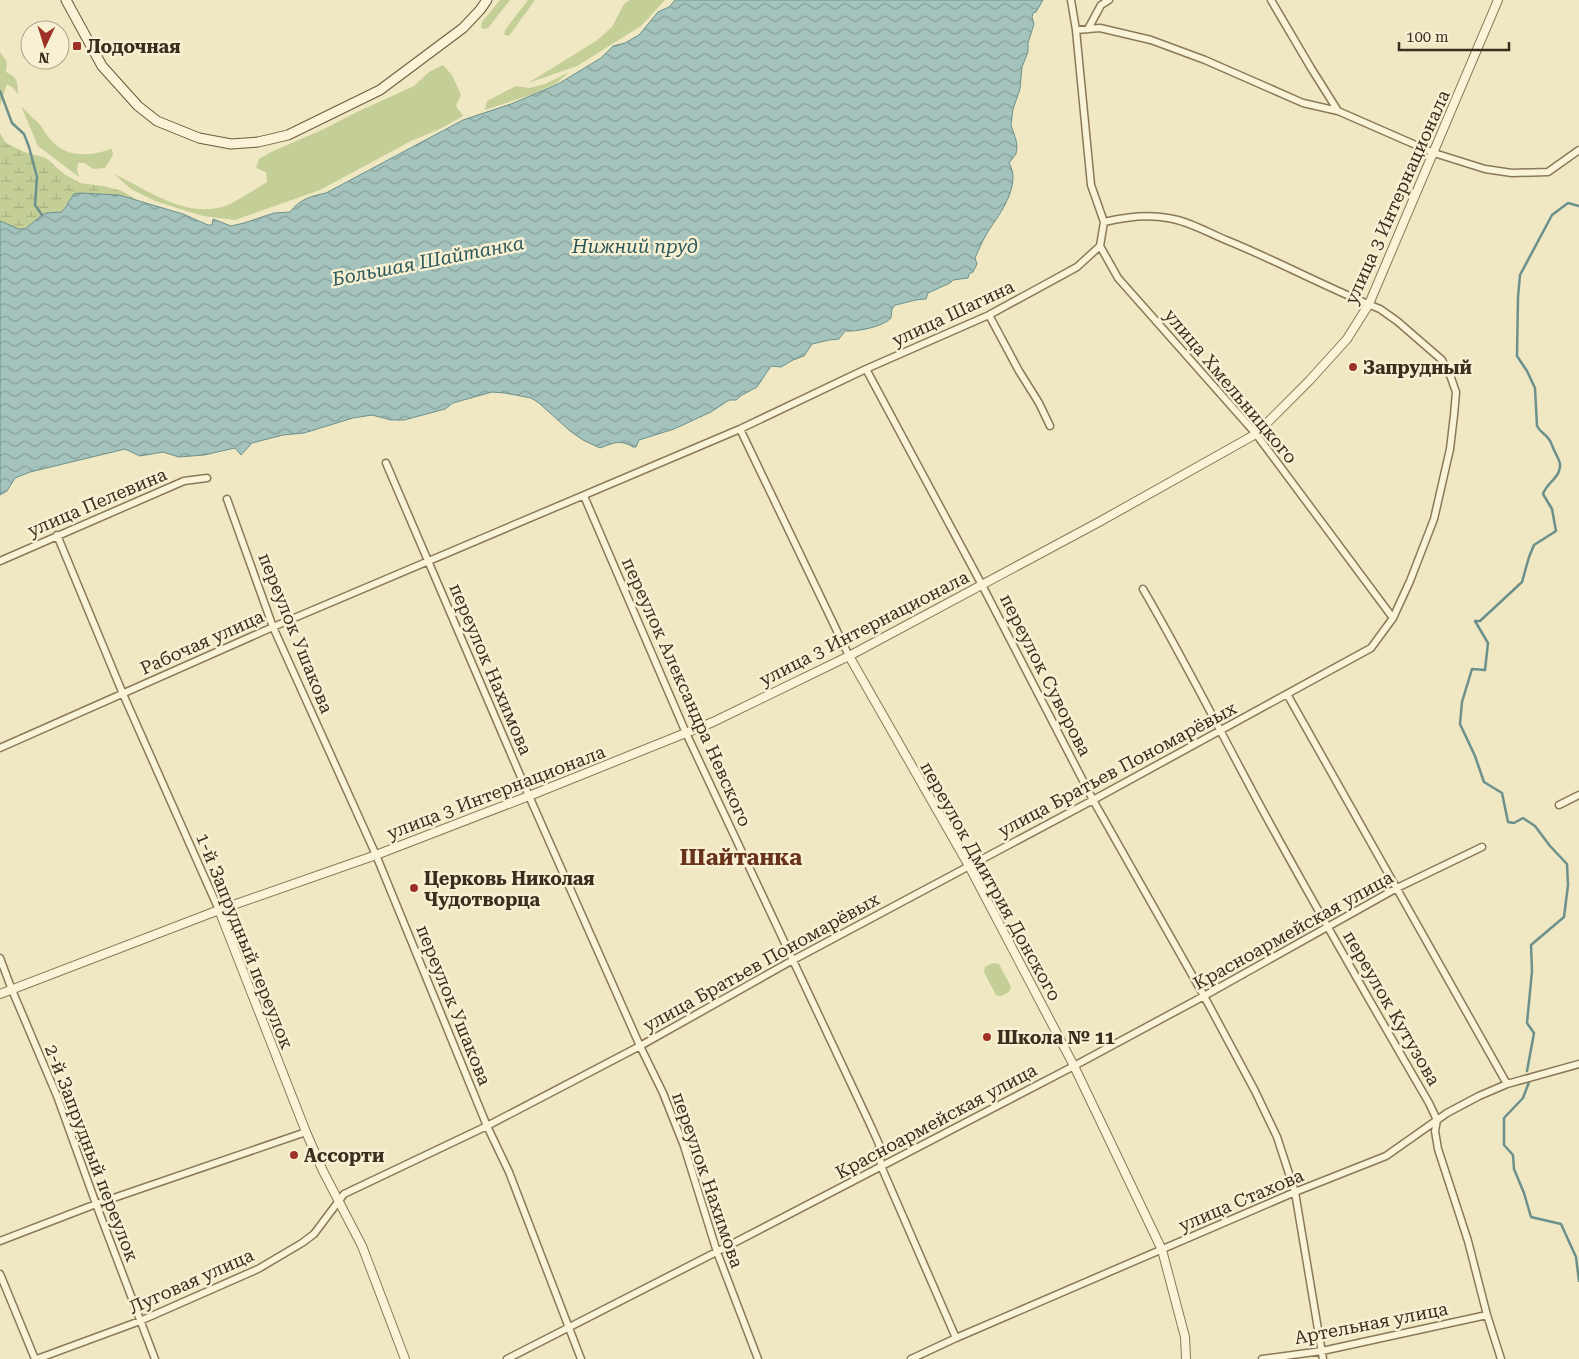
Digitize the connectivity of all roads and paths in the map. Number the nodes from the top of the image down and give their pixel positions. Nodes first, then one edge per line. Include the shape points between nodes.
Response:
1 (66, 0) edge
2 (487, 0) edge
3 (1071, 0) edge
4 (1109, 0) edge
5 (1271, 0) edge
6 (1498, 0) edge
7 (1088, 29) junction
8 (1076, 30) junction
9 (1338, 111) junction
10 (1579, 150) edge
11 (1434, 153) junction
12 (1104, 222) junction
13 (1100, 246) junction
14 (1369, 304) junction
15 (989, 315) junction
16 (866, 369) junction
17 (1050, 426) dead end
18 (740, 429) junction
19 (1256, 434) junction
20 (386, 462) dead end
21 (207, 478) dead end
22 (584, 496) junction
23 (227, 499) dead end
24 (57, 535) junction
25 (428, 560) junction
26 (0, 561) edge
27 (982, 585) junction
28 (1142, 589) dead end
29 (1393, 618) junction
30 (273, 627) junction
31 (849, 656) junction
32 (123, 694) junction
33 (1287, 694) junction
34 (1220, 731) junction
35 (686, 733) junction
36 (0, 748) edge
37 (1579, 795) edge
38 (529, 796) junction
39 (1093, 800) junction
40 (1560, 805) dead end
41 (1482, 847) dead end
42 (376, 854) junction
43 (969, 866) junction
44 (1398, 888) junction
45 (219, 910) junction
46 (1327, 927) junction
47 (0, 958) edge
48 (793, 960) junction
49 (12, 990) junction
50 (0, 994) edge
51 (1204, 996) junction
52 (640, 1046) junction
53 (1579, 1064) edge
54 (1074, 1066) junction
55 (1507, 1084) junction
56 (1437, 1120) junction
57 (488, 1126) junction
58 (306, 1132) junction
59 (881, 1166) junction
60 (1295, 1192) junction
61 (338, 1201) junction
62 (96, 1204) junction
63 (0, 1241) edge
64 (1162, 1250) junction
65 (716, 1252) junction
66 (0, 1274) edge
67 (1487, 1315) junction
68 (140, 1321) junction
69 (568, 1329) junction
70 (956, 1338) junction
71 (1322, 1351) junction
72 (36, 1359) edge
73 (155, 1359) edge
74 (405, 1359) edge
75 (507, 1359) edge
76 (581, 1359) edge
77 (758, 1359) edge
78 (910, 1359) edge
79 (1186, 1359) edge
80 (1262, 1359) edge
81 (1323, 1359) edge
82 (1501, 1359) edge

1 - 2 main road via 102,66 138,106 157,121 199,138 232,144 288,135 380,90 462,28
3 - 8 street
4 - 7 street via 1101,5
5 - 9 street
6 - 11 street, улица 3 Интернационала
7 - 8 street
7 - 9 street via 1100,28 1151,40 1303,103
8 - 12 street via 1091,185
9 - 11 street
10 - 11 street via 1548,172 1512,173 1485,169
11 - 14 street, улица 3 Интернационала
12 - 13 street
12 - 14 street, улица Братьев Пономарёвых via 1146,216 1168,218 1248,249
13 - 15 street, улица Шагина via 1077,267
13 - 19 street, улица Хмельницкого via 1118,278
14 - 19 street, улица 3 Интернационала via 1347,339
14 - 29 street, улица Братьев Пономарёвых via 1397,321 1442,360 1456,392 1450,449 1434,519
15 - 16 street, улица Шагина
15 - 17 street
16 - 18 street, улица Шагина
16 - 27 street, переулок Суворова
18 - 22 street, улица Шагина
18 - 31 street, переулок Дмитрия Донского
19 - 27 street, улица 3 Интернационала
19 - 29 street, улица Хмельницкого
20 - 25 street, переулок Нахимова
21 - 24 street, улица Пелевина via 184,481
22 - 25 street, Рабочая улица
22 - 35 street, переулок Александра Невского
23 - 30 street, переулок Ушакова
24 - 26 street, улица Пелевина
24 - 32 street, 1-й Запрудный переулок
25 - 30 street, Рабочая улица
25 - 38 street, переулок Нахимова
27 - 31 street, улица 3 Интернационала
27 - 39 street, переулок Суворова
28 - 34 street, переулок Кутузова
29 - 33 street, улица Братьев Пономарёвых via 1371,648
30 - 32 street, Рабочая улица
30 - 42 street, переулок Ушакова
31 - 35 street, улица 3 Интернационала
31 - 43 street, переулок Дмитрия Донского
32 - 36 street, Рабочая улица
32 - 45 street, 1-й Запрудный переулок
33 - 34 street, улица Братьев Пономарёвых
33 - 44 street
34 - 39 street, улица Братьев Пономарёвых
34 - 46 street, переулок Кутузова
35 - 38 street, улица 3 Интернационала
35 - 48 street, переулок Александра Невского
37 - 40 street
38 - 42 street, улица 3 Интернационала
38 - 52 street, переулок Нахимова
39 - 43 street, улица Братьев Пономарёвых
39 - 51 street, переулок Суворова
41 - 44 street, Красноармейская улица
42 - 45 street, улица 3 Интернационала
42 - 57 street, переулок Ушакова
43 - 48 street, улица Братьев Пономарёвых
43 - 54 street, переулок Дмитрия Донского
44 - 46 street, Красноармейская улица
44 - 55 street
45 - 49 street, улица 3 Интернационала
45 - 58 street, 1-й Запрудный переулок
46 - 51 street, Красноармейская улица
46 - 56 street, переулок Кутузова
47 - 49 street, 2-й Запрудный переулок
48 - 52 street, улица Братьев Пономарёвых
48 - 59 street, переулок Александра Невского via 879,1144
49 - 50 street, улица 3 Интернационала
49 - 62 street, 2-й Запрудный переулок via 57,1096
51 - 54 street, Красноармейская улица
51 - 60 street, переулок Суворова via 1277,1137
52 - 57 street, улица Братьев Пономарёвых
52 - 65 street, переулок Нахимова via 684,1146
53 - 55 street, улица Стахова
54 - 59 street, Красноармейская улица
54 - 64 street, переулок Дмитрия Донского
55 - 56 street, улица Стахова
56 - 60 street, улица Стахова via 1386,1156
56 - 67 street, переулок Кутузова via 1438,1149 1468,1241
57 - 61 street, улица Братьев Пономарёвых via 344,1194
57 - 69 street, переулок Ушакова via 509,1172
58 - 61 street, 1-й Запрудный переулок
58 - 62 street
59 - 65 street, Красноармейская улица
59 - 70 street, переулок Александра Невского
60 - 64 street, улица Стахова
60 - 71 street, переулок Суворова
61 - 68 street, Луговая улица via 314,1234 302,1243 258,1269
61 - 74 street, 1-й Запрудный переулок via 362,1246
62 - 63 street
62 - 68 street, 2-й Запрудный переулок
64 - 70 street, улица Стахова
64 - 79 street, переулок Дмитрия Донского via 1185,1337
65 - 69 street, Красноармейская улица
65 - 77 street, переулок Нахимова
66 - 72 street
67 - 71 street, Артельная улица
67 - 82 street, переулок Кутузова
68 - 72 street, Луговая улица
68 - 73 street, 2-й Запрудный переулок
69 - 75 street, Красноармейская улица
69 - 76 street, переулок Ушакова
70 - 78 street, улица Стахова
71 - 80 street, Артельная улица
71 - 81 street, переулок Суворова

